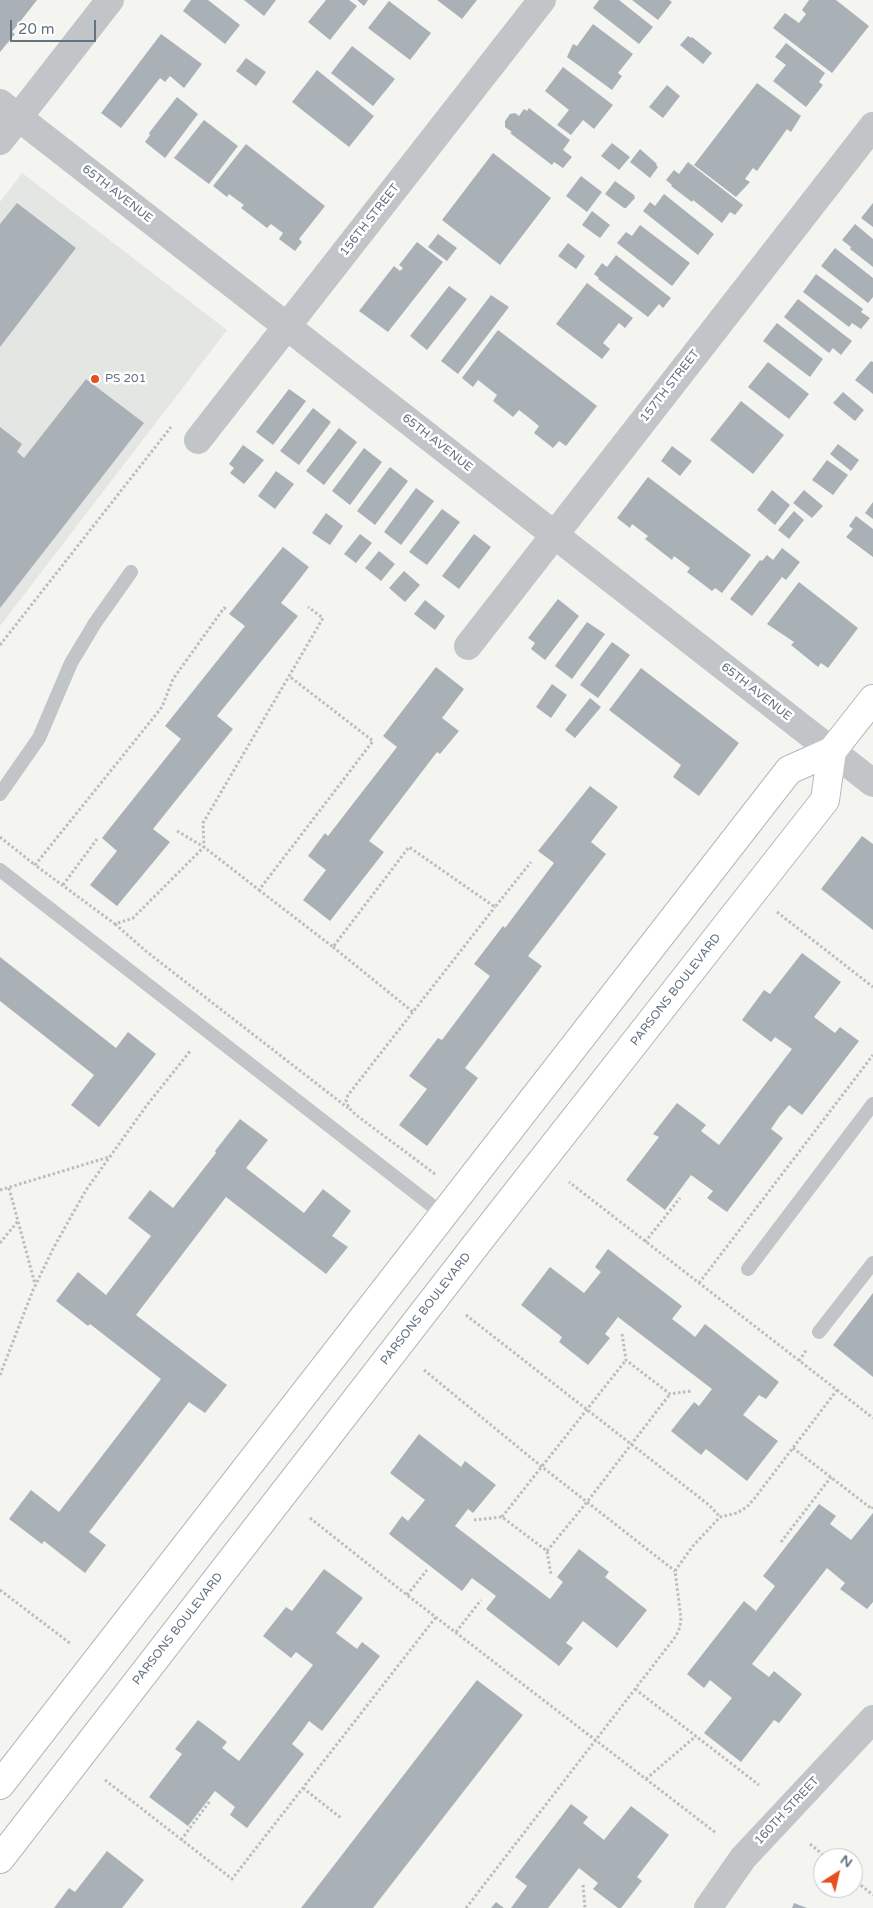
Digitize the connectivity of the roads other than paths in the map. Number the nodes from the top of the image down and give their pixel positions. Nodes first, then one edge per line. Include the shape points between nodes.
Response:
1 (110, 0) edge
2 (542, 0) edge
3 (9, 110) edge
4 (873, 126) edge
5 (0, 141) edge
6 (287, 326) junction
7 (198, 440) dead end
8 (554, 535) junction
9 (131, 572) dead end
10 (468, 646) dead end
11 (873, 699) edge
12 (832, 751) junction
13 (873, 783) edge
14 (0, 794) edge
15 (0, 870) edge
16 (873, 1104) edge
17 (444, 1215) junction
18 (873, 1264) edge
19 (748, 1269) dead end
20 (819, 1332) dead end
21 (873, 1719) edge
22 (0, 1785) edge
23 (0, 1858) edge
24 (708, 1908) edge

1 - 3 street
2 - 6 street, 156TH STREET
3 - 5 street
3 - 6 street, 65TH AVENUE
4 - 8 street, 157TH STREET
6 - 7 street, 156TH STREET
6 - 8 street, 65TH AVENUE
8 - 10 street, 157TH STREET
8 - 12 street, 65TH AVENUE
9 - 14 lane via 71,663 39,738
11 - 12 street
12 - 13 street, 65TH AVENUE
12 - 17 street via 789,770
12 - 23 street, PARSONS BOULEVARD via 826,800
15 - 17 lane
16 - 19 lane
17 - 22 street
18 - 20 lane
21 - 24 street, 160TH STREET via 743,1858

